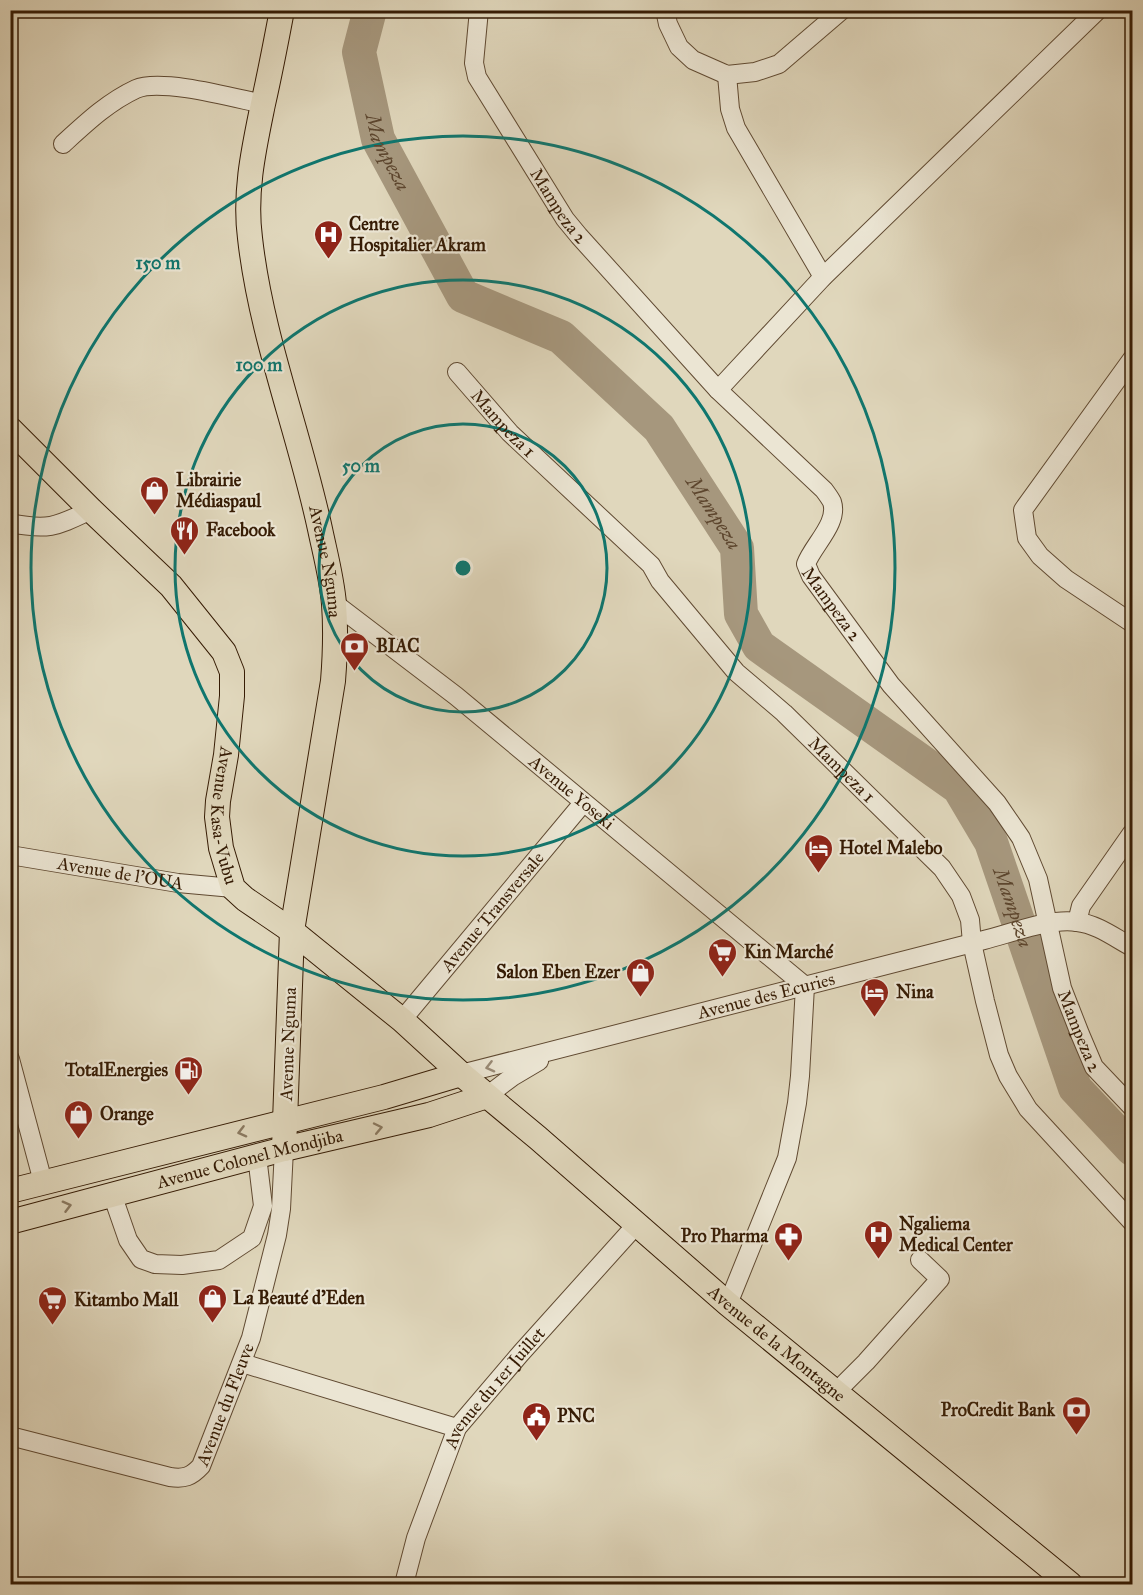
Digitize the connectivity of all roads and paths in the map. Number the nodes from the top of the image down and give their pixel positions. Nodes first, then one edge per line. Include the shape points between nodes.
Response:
1 (282, 10) edge
2 (479, 10) edge
3 (665, 10) edge
4 (842, 10) edge
5 (1098, 10) edge
6 (727, 75) junction
7 (263, 104) junction
8 (63, 144) dead end
9 (823, 277) junction
10 (1132, 359) edge
11 (458, 372) dead end
12 (718, 390) junction
13 (10, 429) edge
14 (91, 510) junction
15 (10, 524) edge
16 (334, 603) junction
17 (1132, 623) edge
18 (583, 803) junction
19 (1132, 833) edge
20 (10, 855) edge
21 (233, 888) junction
22 (1077, 922) junction
23 (1039, 925) junction
24 (292, 931) junction
25 (978, 942) junction
26 (1132, 947) edge
27 (805, 986) junction
28 (402, 1020) junction
29 (559, 1050) junction
30 (10, 1059) edge
31 (461, 1074) junction
32 (488, 1096) junction
33 (1132, 1107) edge
34 (285, 1122) junction
35 (284, 1149) junction
36 (257, 1156) junction
37 (43, 1182) junction
38 (10, 1191) edge
39 (112, 1194) junction
40 (10, 1222) edge
41 (1132, 1222) edge
42 (637, 1224) junction
43 (920, 1260) dead end
44 (728, 1304) junction
45 (242, 1363) junction
46 (836, 1393) junction
47 (457, 1428) junction
48 (10, 1436) edge
49 (404, 1584) edge
50 (1070, 1584) edge

1 - 7 main road, Avenue Nguma
2 - 12 street, Mampeza 2 via 474,63 477,77 564,219
3 - 6 street via 679,47 693,60
4 - 6 street via 779,64
5 - 9 street
6 - 9 street via 729,109 736,128
7 - 8 street via 171,85 138,88 100,110
7 - 16 main road, Avenue Nguma via 248,195 250,237 261,304 313,497
9 - 12 street
10 - 17 street via 1023,510 1027,538 1040,556 1066,579
11 - 25 street, Mampeza 1 via 510,433 651,565 736,672 784,713 942,868 962,896
12 - 23 street, Mampeza 2 via 832,501 832,519 806,564 811,576 891,685 997,803 1021,838 1038,879
13 - 14 main road, Avenue Kasa-Vubu
14 - 15 street via 44,528
14 - 21 main road, Avenue Kasa-Vubu via 171,586 224,651 232,672 218,817 221,848
16 - 18 street, Avenue Yoseki via 456,696
16 - 24 main road, Avenue Nguma via 333,681
18 - 27 street, Avenue Yoseki
18 - 28 street, Avenue Transversale
19 - 22 street via 1081,906
20 - 21 street, Avenue de l’OUA via 178,883
21 - 24 main road, Avenue Kasa-Vubu
22 - 23 street, Avenue des Ecuries
22 - 26 street, Avenue des Ecuries via 1099,928
23 - 25 street, Avenue des Ecuries
23 - 33 street, Mampeza 2 via 1094,1067
24 - 28 main road, Avenue Kasa-Vubu
24 - 34 main road, Avenue Nguma
25 - 27 street, Avenue des Ecuries
25 - 41 street, Mampeza 1 via 985,1001 999,1055 1012,1084 1028,1109
27 - 29 street, Avenue des Ecuries
27 - 44 street via 799,1085 787,1158
28 - 31 main road, Avenue Kasa-Vubu
29 -> 31 street, Avenue des Ecuries
29 - 32 street, Avenue des Ecuries
30 - 37 street
31 - 32 main road, Avenue Kasa-Vubu
31 - 34 main road, Avenue Colonel Mondjiba
35 -> 32 main road, Avenue Colonel Mondjiba via 408,1121
32 - 42 main road, Avenue de la Montagne
34 - 35 main road, Avenue Nguma
34 -> 37 main road, Avenue Colonel Mondjiba
35 - 36 main road, Avenue Colonel Mondjiba
35 - 45 street, Avenue du Fleuve via 277,1235
36 - 39 main road, Avenue Colonel Mondjiba
36 - 39 street via 263,1206 252,1238 219,1260 182,1265 141,1259 128,1240
37 - 38 main road, Avenue Colonel Mondjiba
40 -> 39 main road, Avenue Colonel Mondjiba
42 - 44 main road, Avenue de la Montagne
42 - 47 street, Avenue du 1er Juillet
43 - 46 street via 940,1279
44 - 46 main road, Avenue de la Montagne
45 - 47 street
45 - 48 street, Avenue du Fleuve via 201,1466 192,1475 170,1477
46 - 50 main road, Avenue de la Montagne
47 - 49 street, Avenue du 1er Juillet via 416,1538

